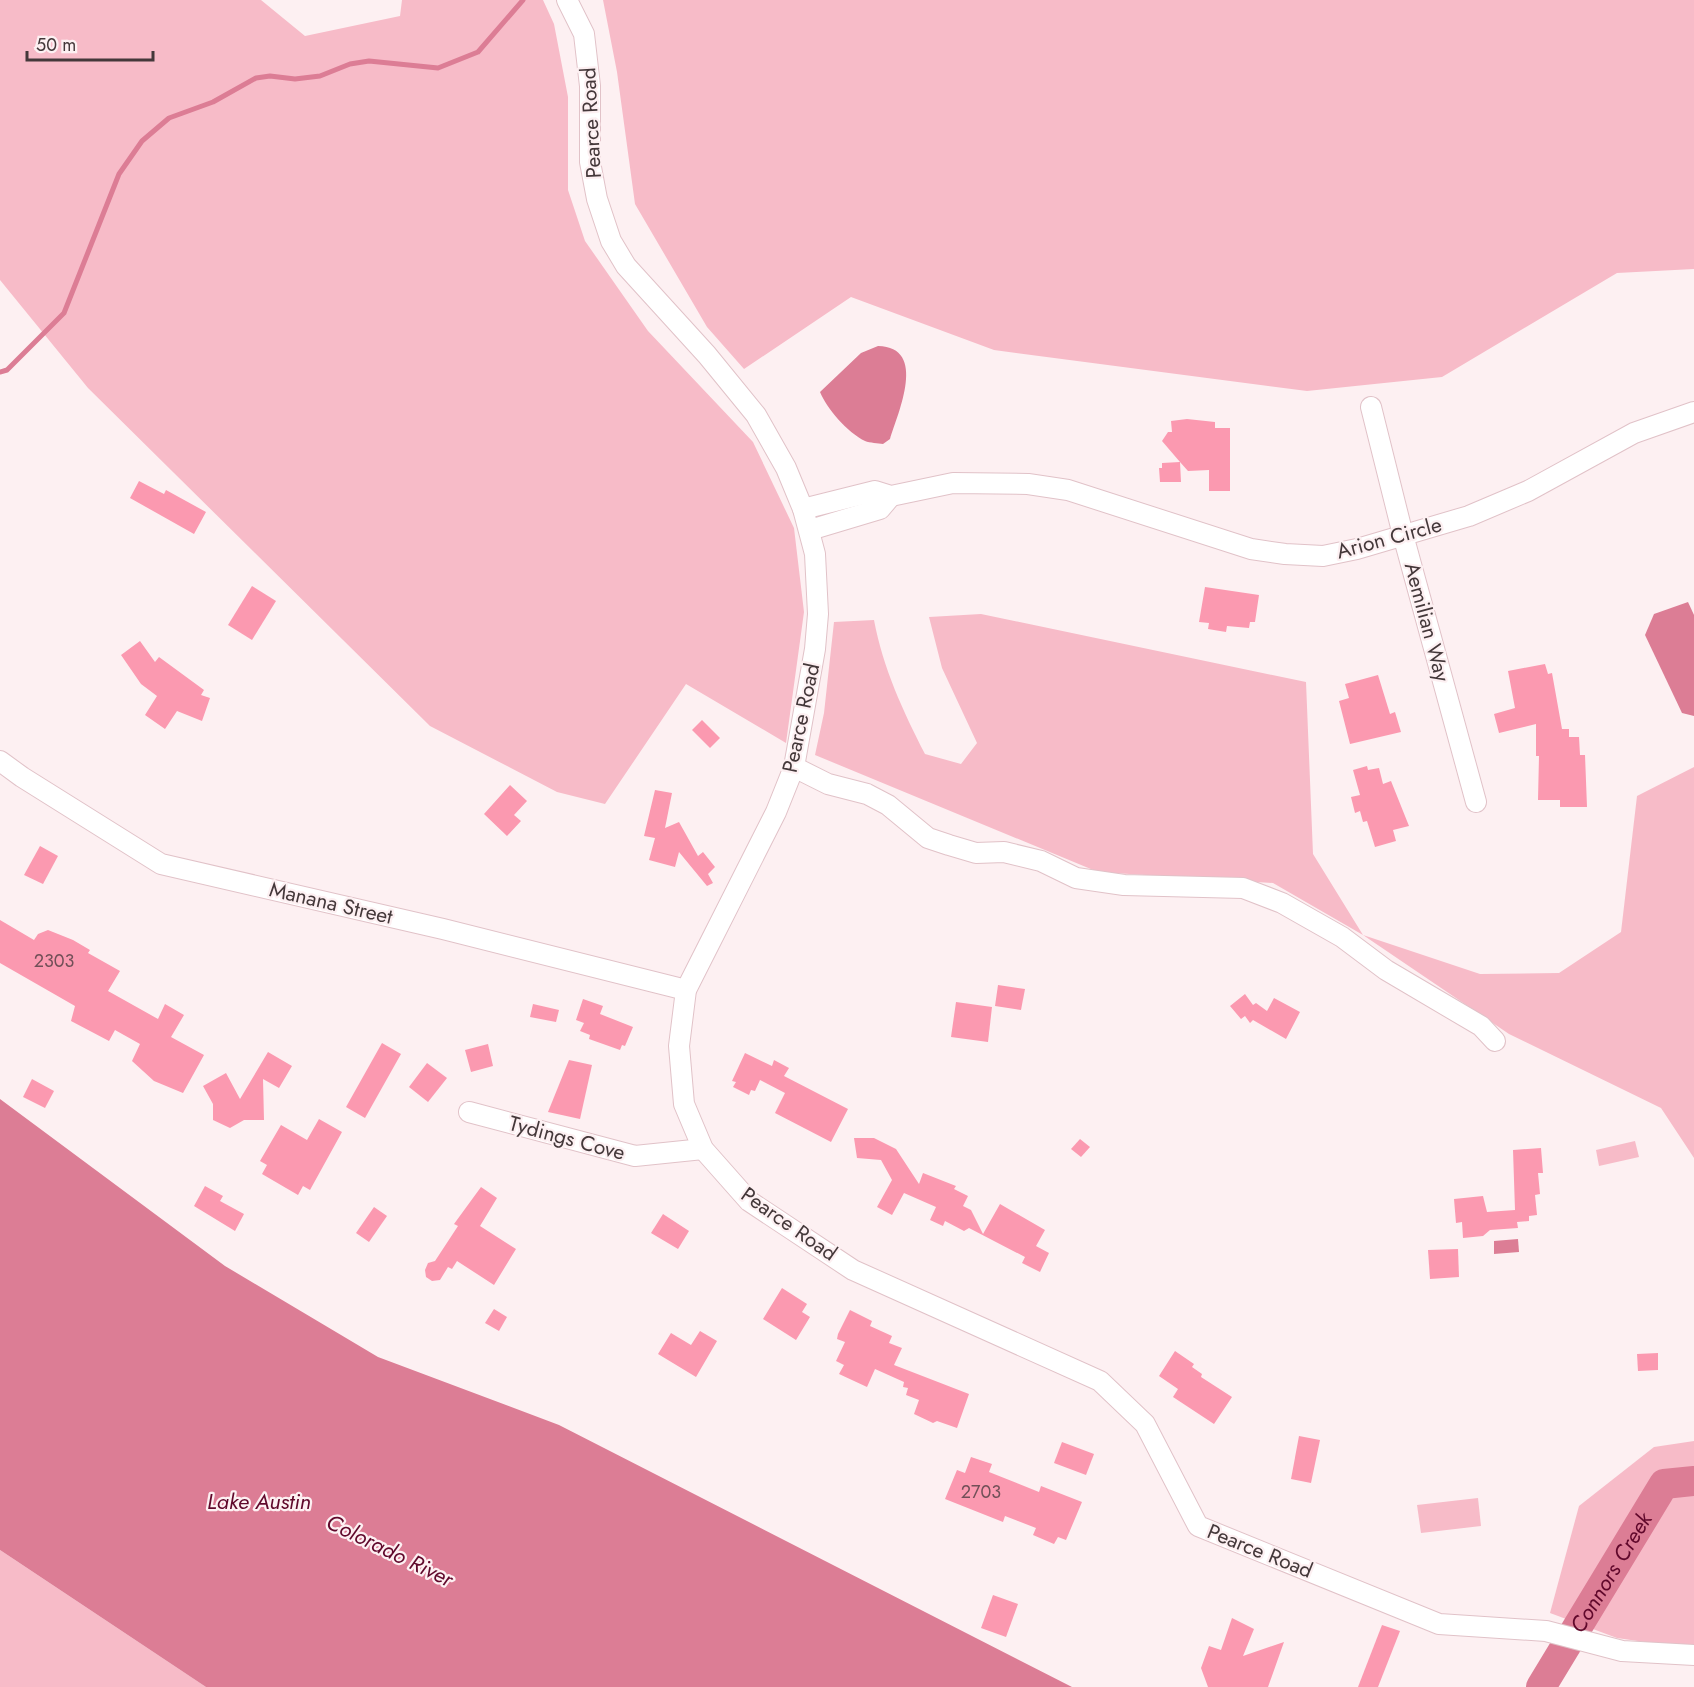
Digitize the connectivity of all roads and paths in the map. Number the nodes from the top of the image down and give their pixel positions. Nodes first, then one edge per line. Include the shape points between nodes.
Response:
1 (567, 0) edge
2 (1371, 408) dead end
3 (1694, 412) edge
4 (891, 496) junction
5 (803, 509) junction
6 (810, 530) junction
7 (1402, 535) junction
8 (0, 760) edge
9 (794, 767) junction
10 (1476, 802) dead end
11 (686, 990) junction
12 (1496, 1041) dead end
13 (469, 1112) dead end
14 (703, 1149) junction
15 (1694, 1655) edge

1 - 5 street, Pearce Road via 584,34 590,86 590,162 611,241 626,266 756,415 786,468
2 - 7 street, Aemilian Way
3 - 7 street, Arion Circle via 1634,434 1502,503
4 - 5 street, Arion Circle via 875,491
4 - 6 street, Arion Circle via 880,508
4 - 7 street, Arion Circle via 953,483 1068,490 1251,549 1285,554 1323,556
5 - 6 street, Pearce Road
6 - 9 street, Pearce Road via 818,614
7 - 10 street, Aemilian Way
8 - 11 street, Manana Street via 161,864
9 - 11 street, Pearce Road via 776,812
9 - 12 street via 828,784 881,801 928,838 976,853 1004,852 1041,861 1076,878 1124,885 1243,888 1282,903 1481,1026
11 - 14 street, Pearce Road via 679,1046 684,1104
13 - 14 street, Tydings Cove via 635,1156
14 - 15 street, Pearce Road via 749,1201 854,1270 1100,1381 1145,1424 1198,1526 1438,1624 1546,1631 1622,1651

